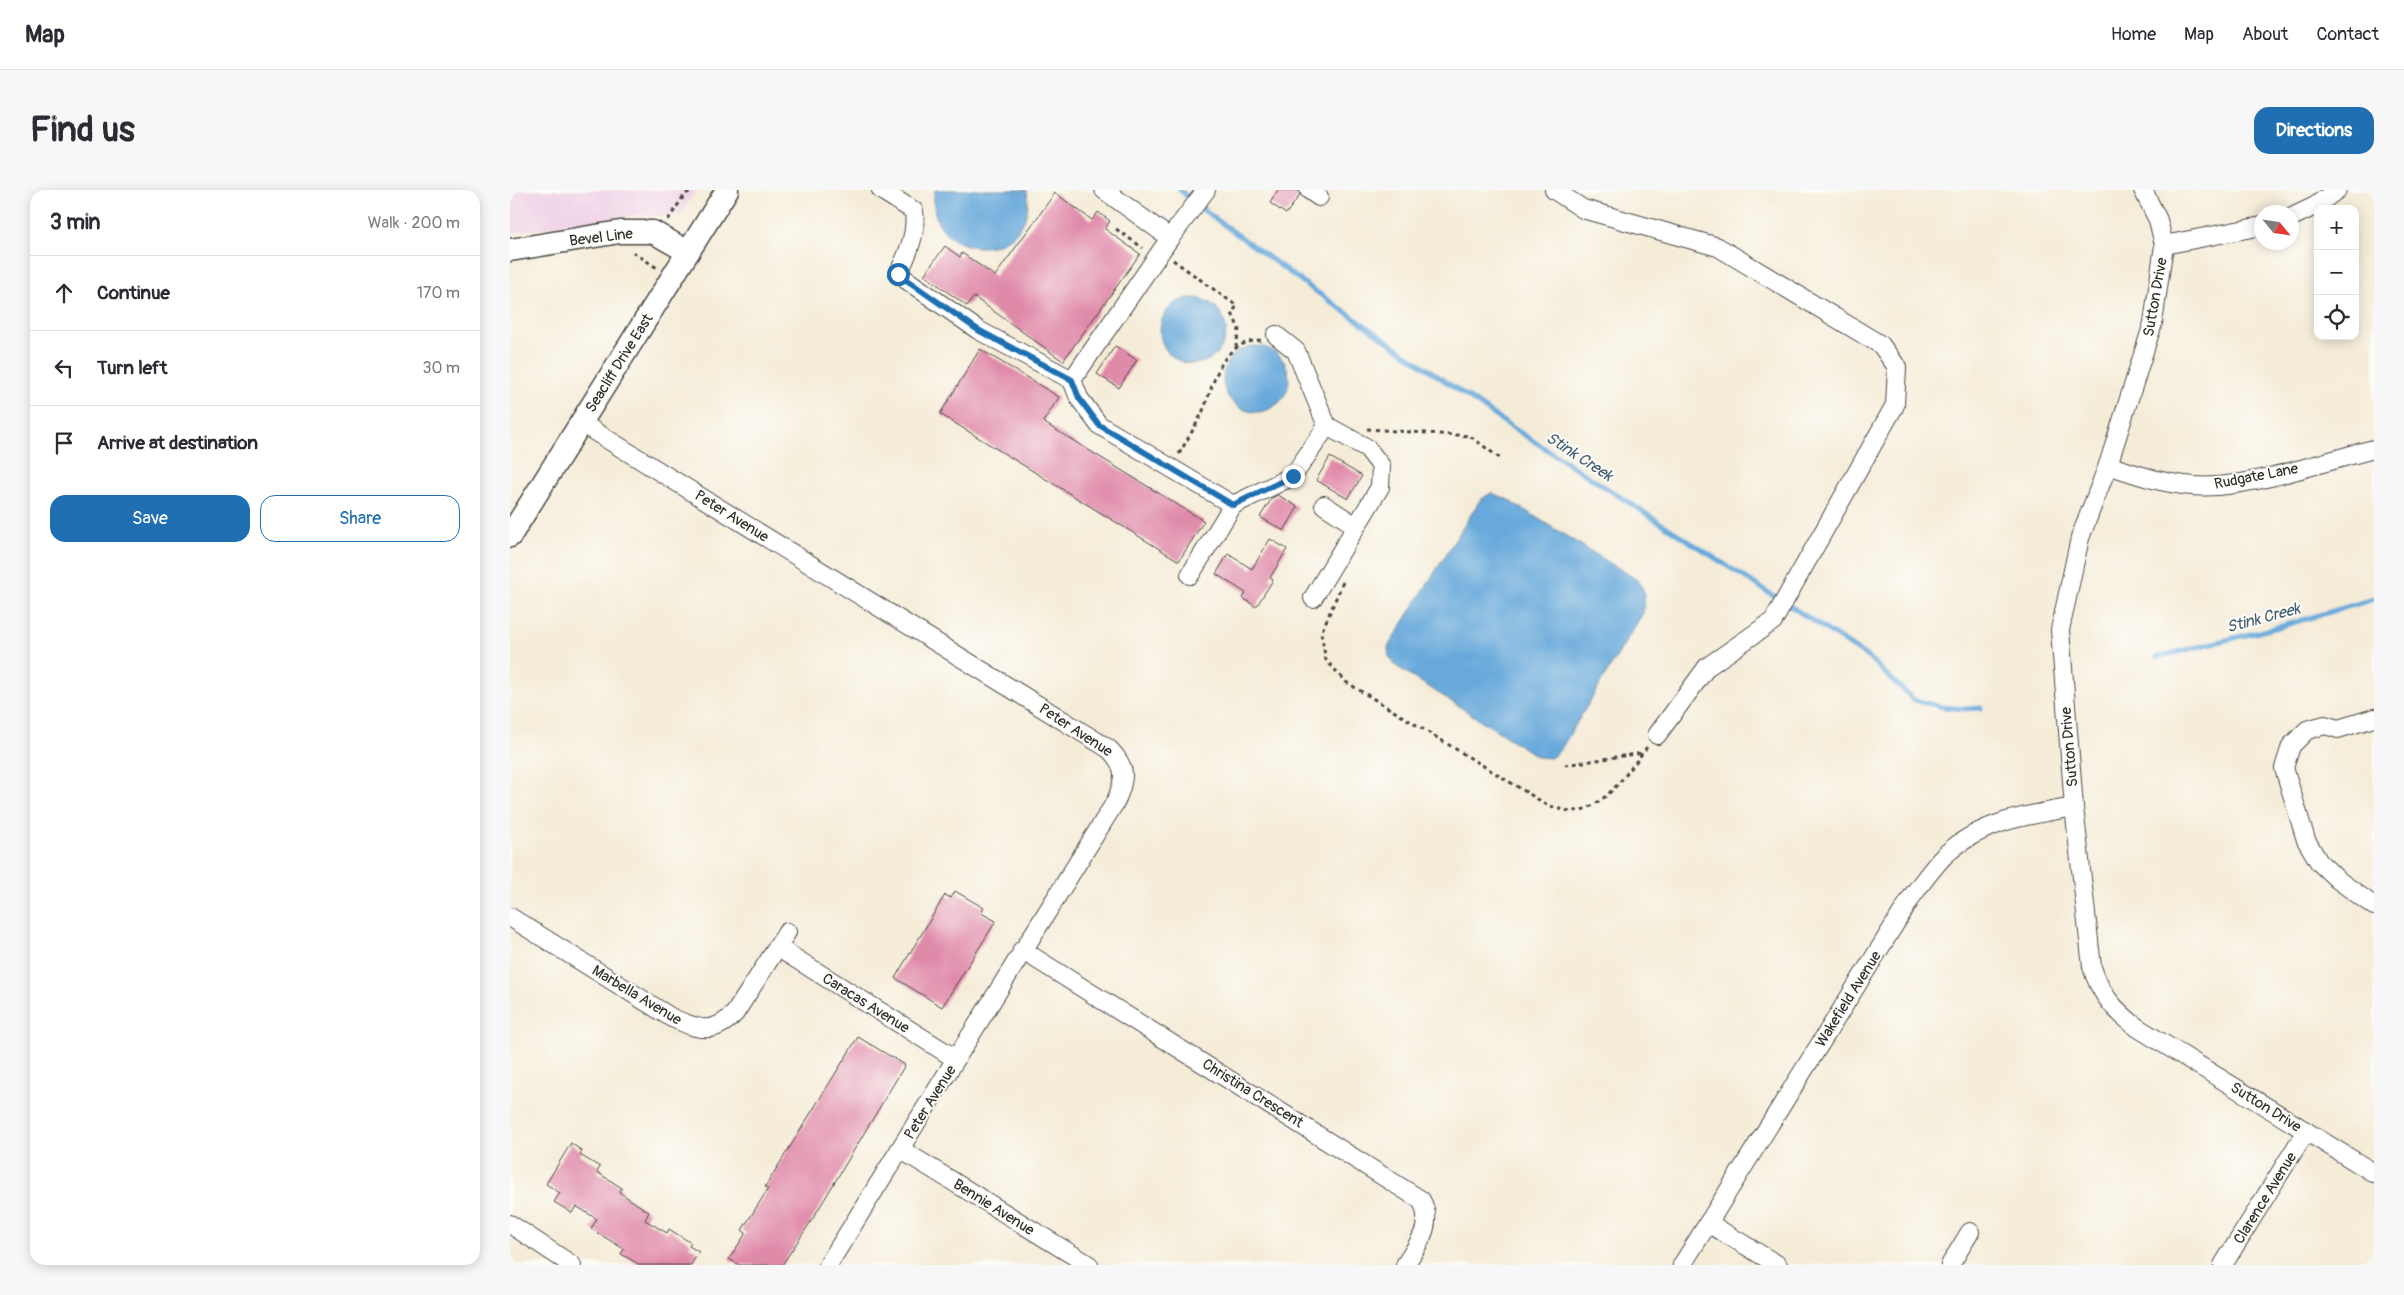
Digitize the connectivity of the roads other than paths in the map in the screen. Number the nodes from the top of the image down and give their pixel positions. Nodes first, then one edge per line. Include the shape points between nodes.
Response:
1 (727, 190) edge
2 (882, 190) edge
3 (1104, 190) edge
4 (1554, 190) edge
5 (2143, 190) edge
6 (2337, 190) edge
7 (1204, 193) edge
8 (2299, 213) edge
9 (2254, 228) edge
10 (2164, 245) junction
11 (1162, 248) junction
12 (510, 250) edge
13 (688, 252) junction
14 (1279, 337) road end
15 (1072, 380) junction
16 (581, 423) junction
17 (1327, 426) junction
18 (2374, 449) edge
19 (2108, 465) junction
20 (1233, 505) junction
21 (1324, 505) dead end
22 (1356, 526) junction
23 (510, 536) edge
24 (1190, 575) dead end
25 (1313, 598) dead end
26 (2374, 718) edge
27 (1657, 735) road end
28 (2074, 807) junction
29 (2374, 906) edge
30 (510, 917) edge
31 (787, 932) dead end
32 (777, 947) junction
33 (1022, 950) junction
34 (956, 1059) junction
35 (2306, 1132) junction
36 (900, 1149) junction
37 (2374, 1173) edge
38 (1708, 1223) junction
39 (510, 1224) edge
40 (1970, 1232) dead end
41 (572, 1265) edge
42 (828, 1265) edge
43 (1088, 1265) edge
44 (1405, 1265) edge
45 (1682, 1265) edge
46 (1778, 1265) edge
47 (1950, 1265) edge
48 (2223, 1265) edge

1 - 13 main road, Seacliff Drive East
2 - 15 street via 914,211 916,225 898,274 978,330
3 - 11 street
4 - 27 street via 1583,209 1718,247 1881,345 1897,367 1895,405 1773,621 1707,667
5 - 10 street, Sutton Drive via 2158,220
6 - 8 street
7 - 11 street
9 - 10 street
10 - 19 street, Sutton Drive via 2153,323
11 - 15 street
12 - 13 main road, Bevel Line via 628,232 653,232
13 - 16 main road, Seacliff Drive East
14 - 17 street via 1296,351
15 - 20 street via 1079,398 1099,425
16 - 23 main road, Seacliff Drive East
16 - 33 street, Peter Avenue via 1109,749 1118,758 1123,766 1123,778 1116,801
17 - 20 street via 1293,476
17 - 22 street via 1367,448 1381,466 1380,486
18 - 19 street, Rudgate Lane via 2253,480 2216,486 2160,481
19 - 28 street, Sutton Drive via 2080,538 2060,630
20 - 24 street
21 - 22 street
22 - 25 street
26 - 29 street via 2338,729 2325,725 2307,730 2291,746 2284,768 2306,840 2319,862
28 - 35 street, Sutton Drive via 2092,967 2105,997 2138,1028
28 - 38 street, Wakefield Avenue via 1992,824 1968,838 1940,861 1912,896
30 - 32 street, Marbella Avenue via 672,1018 694,1028 710,1029 724,1024
31 - 32 street, Marbella Avenue
32 - 34 street, Caracas Avenue
33 - 34 street, Peter Avenue
33 - 44 street, Christina Crescent via 1421,1200 1426,1209 1426,1228
34 - 36 street, Peter Avenue
35 - 37 street, Sutton Drive
35 - 48 street, Clarence Avenue
36 - 42 street, Peter Avenue
36 - 43 street, Bennie Avenue
38 - 45 street, Wakefield Avenue
38 - 46 street
39 - 41 street
40 - 47 street

